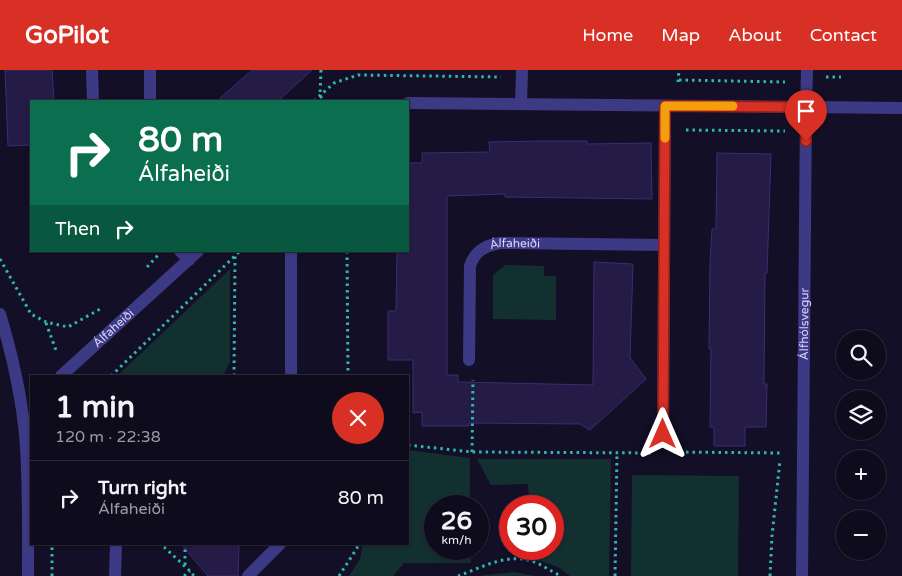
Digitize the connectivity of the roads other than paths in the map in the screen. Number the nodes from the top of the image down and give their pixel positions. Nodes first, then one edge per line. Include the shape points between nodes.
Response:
1 (92, 70) edge
2 (150, 70) edge
3 (808, 70) edge
4 (522, 74) edge
5 (93, 100) edge
6 (150, 100) edge
7 (409, 103) edge
8 (521, 104) junction
9 (665, 106) junction
10 (806, 107) junction
11 (902, 108) edge
12 (664, 245) junction
13 (291, 252) edge
14 (189, 254) edge
15 (0, 314) edge
16 (469, 360) road end
17 (62, 375) edge
18 (291, 375) edge
19 (27, 410) edge
20 (663, 434) dead end
21 (116, 545) edge
22 (279, 545) edge
23 (28, 576) edge
24 (115, 576) edge
25 (248, 576) edge
26 (802, 576) edge

1 - 5 street
2 - 6 street
3 - 10 street, Álfhólsvegur
4 - 8 street
7 - 8 street
8 - 9 street
9 - 10 street
9 - 12 street
10 - 11 street
10 - 26 street, Álfhólsvegur
12 - 16 street, Álfaheiði via 500,244 480,250 470,266
12 - 20 street
13 - 18 street
14 - 17 street, Álfaheiði
15 - 19 street
19 - 23 street
21 - 24 street
22 - 25 street

